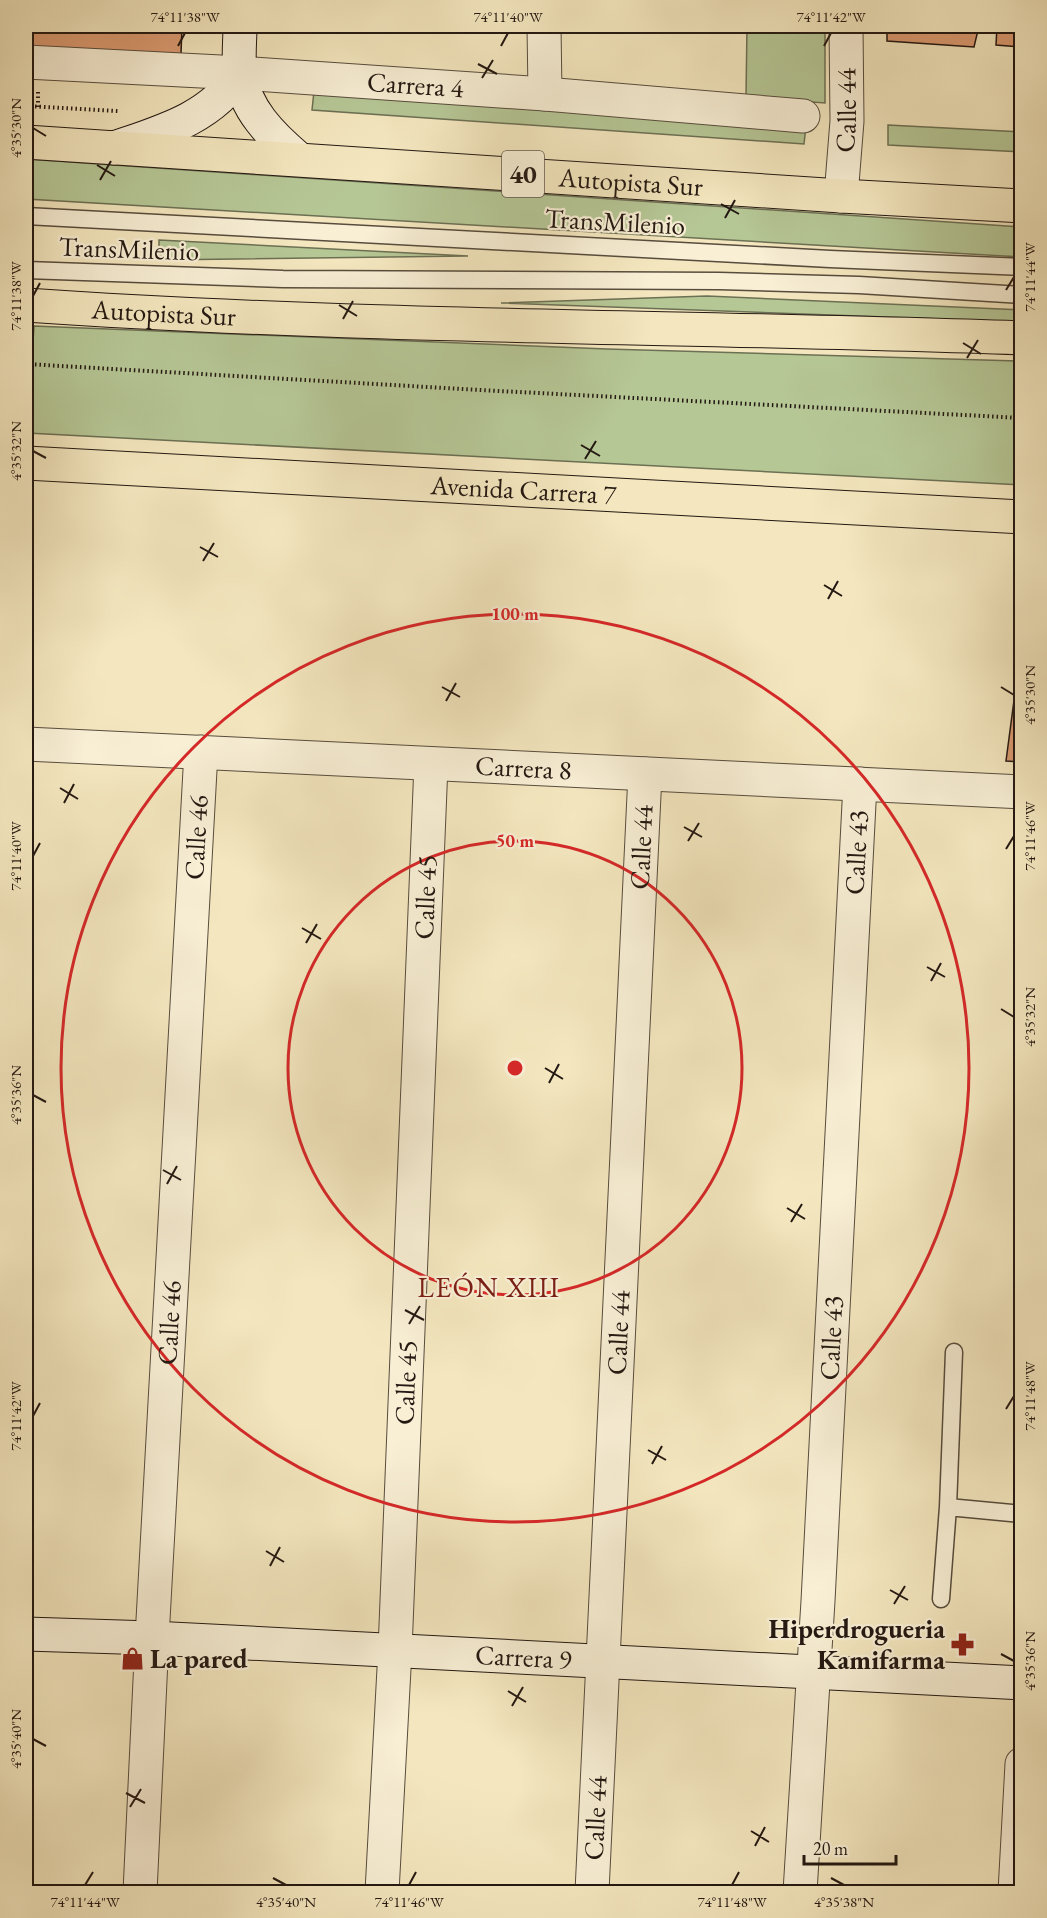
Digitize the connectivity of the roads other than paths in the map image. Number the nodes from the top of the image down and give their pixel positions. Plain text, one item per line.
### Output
1 (240, 26) edge
2 (544, 26) edge
3 (846, 26) edge
4 (26, 62) edge
5 (240, 73) junction
6 (544, 94) junction
7 (803, 116) dead end
8 (26, 142) edge
9 (114, 148) junction
10 (299, 159) junction
11 (841, 196) junction
12 (1022, 206) edge
13 (26, 216) edge
14 (1022, 267) edge
15 (26, 270) edge
16 (1022, 295) edge
17 (26, 305) edge
18 (1022, 338) edge
19 (26, 463) edge
20 (1022, 517) edge
21 (26, 744) edge
22 (201, 752) junction
23 (431, 764) junction
24 (645, 774) junction
25 (860, 784) junction
26 (1022, 792) edge
27 (954, 1352) dead end
28 (948, 1507) junction
29 (1022, 1514) edge
30 (941, 1599) dead end
31 (26, 1634) edge
32 (152, 1638) junction
33 (395, 1650) junction
34 (604, 1661) junction
35 (814, 1672) junction
36 (1022, 1683) edge
37 (1022, 1764) edge
38 (140, 1893) edge
39 (382, 1893) edge
40 (592, 1893) edge
41 (800, 1893) edge
42 (1015, 1893) edge

1 - 5 street
2 - 6 street
3 - 11 street, Calle 44
4 - 5 street, Carrera 4
5 - 6 street, Carrera 4
5 - 9 street
5 - 10 street
6 - 7 street, Carrera 4
8 - 9 main road, Autopista Sur / 40
9 - 10 main road, Autopista Sur / 40
10 - 11 main road, Autopista Sur / 40
11 - 12 main road, Autopista Sur / 40
13 - 14 lane, TransMilenio
15 - 16 lane, TransMilenio
17 - 18 main road, Autopista Sur
19 - 20 main road, Avenida Carrera 7
21 - 22 street, Carrera 8
22 - 23 street, Carrera 8
22 - 32 street, Calle 46
23 - 24 street, Carrera 8
23 - 33 street, Calle 45
24 - 25 street, Carrera 8
24 - 34 street, Calle 44
25 - 26 street, Carrera 8
25 - 35 street, Calle 43
27 - 28 lane
28 - 29 lane
28 - 30 lane
31 - 32 street, Carrera 9
32 - 33 street, Carrera 9
32 - 38 street, Calle 46
33 - 34 street, Carrera 9
33 - 39 street, Calle 45
34 - 35 street, Carrera 9
34 - 40 street, Calle 44
35 - 36 street, Carrera 9
35 - 41 street, Calle 43
37 - 42 street

